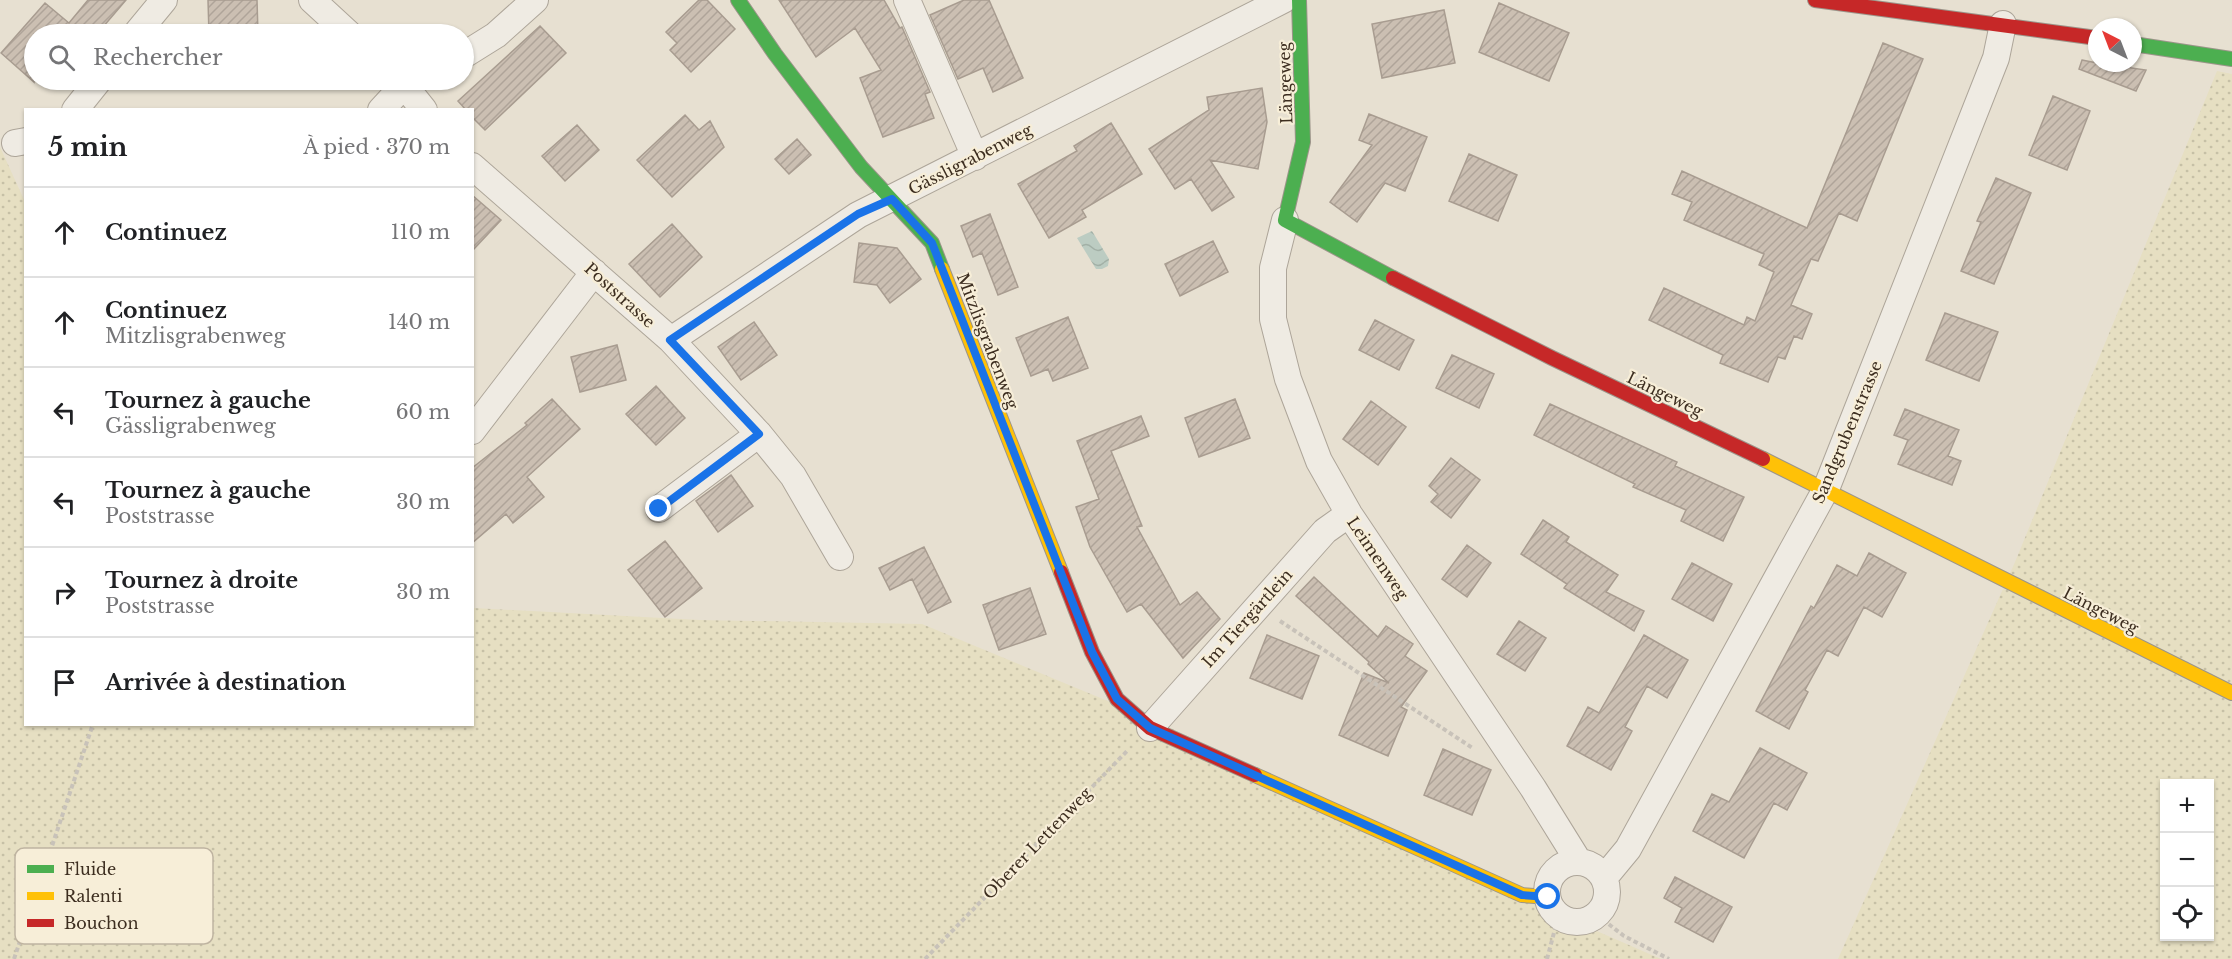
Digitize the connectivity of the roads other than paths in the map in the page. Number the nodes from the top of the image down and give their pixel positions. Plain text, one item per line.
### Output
1 (164, 0) edge
2 (312, 0) edge
3 (535, 0) edge
4 (738, 0) edge
5 (907, 0) edge
6 (1283, 0) edge
7 (1299, 0) edge
8 (1815, 0) edge
9 (144, 24) edge
10 (338, 24) edge
11 (2003, 24) junction
12 (2088, 37) edge
13 (2142, 45) edge
14 (474, 49) edge
15 (2232, 59) edge
16 (91, 90) edge
17 (398, 90) edge
18 (412, 90) edge
19 (77, 108) edge
20 (383, 108) edge
21 (423, 108) edge
22 (975, 157) junction
23 (474, 168) edge
24 (892, 199) junction
25 (1285, 220) junction
26 (594, 272) junction
27 (670, 340) junction
28 (474, 428) edge
29 (759, 434) junction
30 (1826, 489) junction
31 (659, 509) dead end
32 (1349, 514) junction
33 (840, 557) dead end
34 (2232, 693) edge
35 (1150, 728) junction
36 (1579, 861) junction
37 (1604, 878) junction
38 (1553, 906) junction

1 - 9 street
2 - 10 street
3 - 14 street
4 - 24 street, Mitzlisgrabenweg
5 - 22 street
6 - 22 street, Gässligrabenweg
7 - 25 street, Längeweg
8 - 11 street
11 - 12 street
11 - 30 street, Sandgrubenstrasse
13 - 15 street
16 - 19 street
17 - 20 street
18 - 21 street
22 - 24 street, Gässligrabenweg
23 - 26 street, Poststrasse
24 - 27 street, Gässligrabenweg
24 - 35 street, Mitzlisgrabenweg
25 - 30 street, Längeweg
25 - 32 street, Leimenweg
26 - 27 street, Poststrasse
26 - 28 street
27 - 29 street, Poststrasse
29 - 31 street
29 - 33 street, Poststrasse
30 - 34 street, Längeweg
30 - 37 street, Sandgrubenstrasse
32 - 35 street, Im Tiergärtlein
32 - 36 street, Leimenweg
35 - 38 street, Mitzlisgrabenweg
36 - 37 street
36 - 38 street
37 - 38 street

